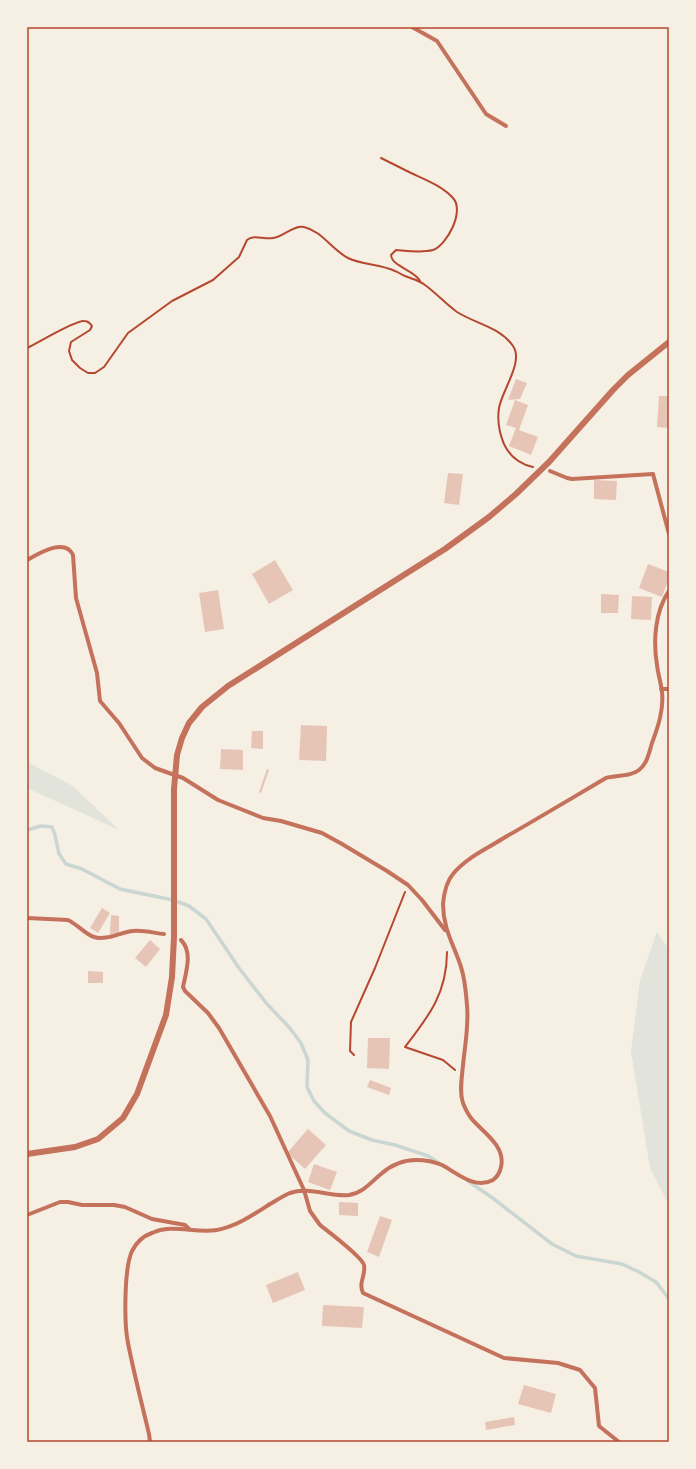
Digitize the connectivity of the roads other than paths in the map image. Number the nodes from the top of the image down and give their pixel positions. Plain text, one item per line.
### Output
1 (412, 27) edge
2 (506, 126) dead end
3 (669, 342) edge
4 (550, 471) road end
5 (669, 534) edge
6 (27, 560) edge
7 (669, 591) edge
8 (661, 688) junction
9 (669, 690) edge
10 (175, 774) junction
11 (27, 918) edge
12 (447, 932) junction
13 (164, 934) dead end
14 (181, 940) dead end
15 (27, 1154) edge
16 (304, 1190) junction
17 (27, 1215) edge
18 (190, 1229) junction
19 (150, 1442) edge
20 (618, 1442) edge

1 - 2 street
3 - 10 street
4 - 5 street
6 - 10 street
7 - 8 street
8 - 9 street
8 - 12 street
10 - 12 street
10 - 15 street
11 - 13 street
12 - 16 street
14 - 16 street
16 - 18 street
16 - 20 street
17 - 18 street
18 - 19 street

